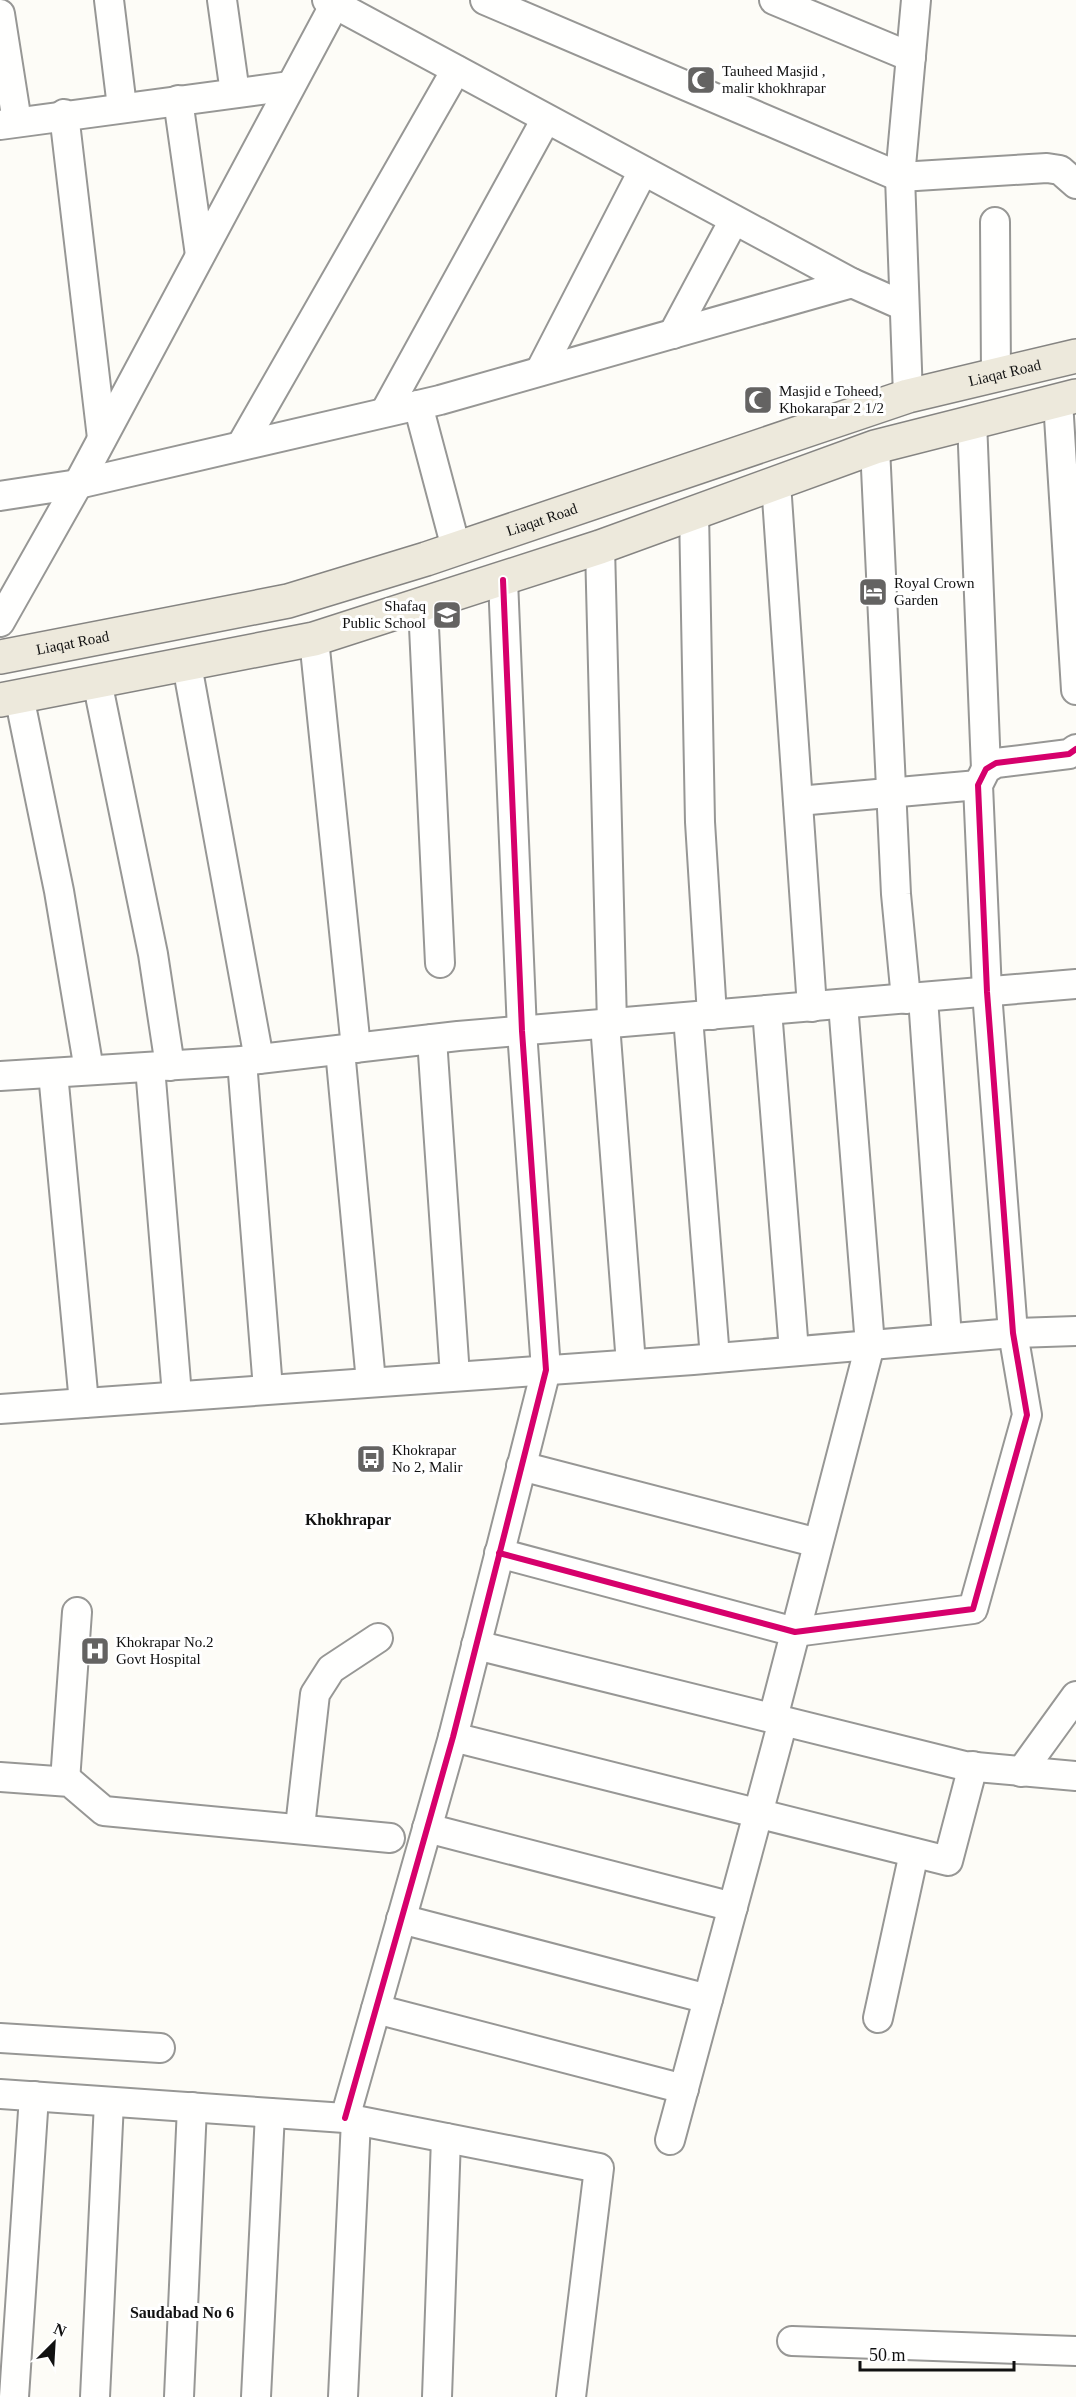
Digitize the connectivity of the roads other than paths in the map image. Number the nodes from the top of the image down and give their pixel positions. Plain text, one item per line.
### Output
1 (109, 0) edge
2 (222, 0) edge
3 (485, 0) edge
4 (774, 0) edge
5 (916, 0) edge
6 (333, 2) edge
7 (545, 12) edge
8 (0, 14) edge
9 (911, 57) junction
10 (456, 70) junction
11 (290, 86) junction
12 (235, 93) junction
13 (178, 100) junction
14 (122, 107) junction
15 (64, 114) junction
16 (546, 119) junction
17 (9, 123) edge
18 (643, 171) junction
19 (900, 177) junction
20 (1076, 184) edge
21 (734, 220) junction
22 (995, 222) dead end
23 (200, 255) junction
24 (852, 283) junction
25 (904, 306) junction
26 (673, 334) junction
27 (1076, 356) edge
28 (540, 371) junction
29 (996, 375) junction
30 (908, 396) junction
31 (1067, 399) edge
32 (418, 405) junction
33 (385, 412) junction
34 (972, 421) junction
35 (102, 438) junction
36 (242, 444) junction
37 (875, 447) junction
38 (776, 483) junction
39 (78, 484) junction
40 (1, 487) edge
41 (694, 512) junction
42 (600, 547) junction
43 (456, 548) junction
44 (503, 580) junction
45 (423, 606) junction
46 (0, 621) edge
47 (314, 639) junction
48 (0, 657) edge
49 (187, 665) junction
50 (97, 681) junction
51 (1076, 690) edge
52 (9, 698) edge
53 (1076, 749) edge
54 (982, 777) junction
55 (892, 793) junction
56 (798, 801) junction
57 (440, 963) dead end
58 (1076, 984) edge
59 (987, 992) junction
60 (914, 998) junction
61 (843, 1004) junction
62 (812, 1006) junction
63 (767, 1010) junction
64 (700, 1016) junction
65 (609, 1024) junction
66 (522, 1031) junction
67 (432, 1039) junction
68 (348, 1049) junction
69 (251, 1060) junction
70 (160, 1066) junction
71 (89, 1070) junction
72 (53, 1072) junction
73 (0, 1076) edge
74 (1076, 1331) edge
75 (1013, 1333) junction
76 (947, 1338) junction
77 (870, 1345) junction
78 (794, 1351) junction
79 (716, 1358) junction
80 (631, 1364) junction
81 (546, 1370) junction
82 (455, 1376) junction
83 (370, 1382) junction
84 (268, 1389) junction
85 (177, 1395) junction
86 (84, 1403) junction
87 (0, 1409) edge
88 (522, 1466) junction
89 (818, 1543) junction
90 (499, 1554) junction
91 (77, 1612) dead end
92 (795, 1632) junction
93 (378, 1638) dead end
94 (476, 1645) junction
95 (1076, 1696) edge
96 (778, 1719) junction
97 (453, 1737) junction
98 (973, 1766) junction
99 (1021, 1772) junction
100 (1076, 1776) edge
101 (0, 1777) edge
102 (64, 1781) junction
103 (758, 1814) junction
104 (300, 1827) junction
105 (427, 1828) junction
106 (390, 1838) dead end
107 (915, 1853) junction
108 (733, 1907) junction
109 (401, 1919) junction
110 (708, 1999) junction
111 (376, 2009) junction
112 (878, 2018) dead end
113 (0, 2038) edge
114 (160, 2048) dead end
115 (684, 2089) junction
116 (0, 2094) edge
117 (34, 2096) junction
118 (109, 2102) junction
119 (192, 2108) junction
120 (270, 2113) junction
121 (351, 2119) junction
122 (446, 2138) junction
123 (670, 2140) dead end
124 (792, 2341) dead end
125 (1076, 2351) edge
126 (14, 2397) edge
127 (95, 2397) edge
128 (178, 2397) edge
129 (256, 2397) edge
130 (343, 2397) edge
131 (437, 2397) edge
132 (571, 2397) edge

1 - 14 street
2 - 12 street
3 - 7 street
4 - 9 street
5 - 9 street
6 - 10 street
6 - 11 street
7 - 19 street
8 - 17 street
9 - 19 street
10 - 16 street
10 - 36 street
11 - 12 street
11 - 23 street
12 - 13 street
13 - 14 street
13 - 23 street
14 - 15 street
15 - 17 street
15 - 35 street
16 - 18 street
16 - 33 street
18 - 21 street
18 - 28 street
19 - 20 street
19 - 25 street
21 - 24 street
21 - 26 street
22 - 29 street
23 - 35 street
24 - 25 street
24 - 26 street
25 - 30 street
26 - 28 street
27 - 29 main road, Liaqat Road
28 - 32 street
29 - 30 main road, Liaqat Road
30 - 43 main road, Liaqat Road
31 - 34 main road
31 - 51 street
32 - 33 street
32 - 43 street
33 - 36 street
34 - 37 main road
34 - 54 street
35 - 39 street
36 - 39 street
37 - 38 main road
37 - 55 street
38 - 41 main road
38 - 56 street
39 - 40 street
39 - 46 street
41 - 42 main road
41 - 64 street
42 - 44 main road
42 - 65 street
43 - 48 main road, Liaqat Road
44 - 45 main road
44 - 66 street
45 - 47 main road
45 - 57 street
47 - 49 main road
47 - 68 street
49 - 50 main road
49 - 69 street
50 - 52 main road
50 - 70 street
52 - 71 street
53 - 54 street
54 - 55 street
54 - 59 street
55 - 56 street
55 - 60 street
56 - 62 street
58 - 59 street
59 - 60 street
59 - 75 street
60 - 61 street
60 - 76 street
61 - 62 street
61 - 77 street
62 - 63 street
63 - 64 street
63 - 78 street
64 - 65 street
64 - 79 street
65 - 66 street
65 - 80 street
66 - 67 street
66 - 81 street
67 - 68 street
67 - 82 street
68 - 69 street
68 - 83 street
69 - 70 street
69 - 84 street
70 - 71 street
70 - 85 street
71 - 72 street
72 - 73 street
72 - 86 street
74 - 75 street
75 - 76 street
75 - 92 street
76 - 77 street
77 - 78 street
77 - 89 street
78 - 79 street
79 - 80 street
80 - 81 street
81 - 82 street
81 - 88 street
82 - 83 street
83 - 84 street
84 - 85 street
85 - 86 street
86 - 87 street
88 - 89 street
88 - 90 street
89 - 92 street
90 - 92 street
90 - 94 street
91 - 102 street
92 - 96 street
93 - 104 street
94 - 96 street
94 - 97 street
95 - 99 street
96 - 98 street
96 - 103 street
97 - 103 street
97 - 105 street
98 - 99 street
98 - 107 street
99 - 100 street
101 - 102 street
102 - 104 street
103 - 107 street
103 - 108 street
104 - 106 street
105 - 108 street
105 - 109 street
107 - 112 street
108 - 110 street
109 - 110 street
109 - 111 street
110 - 115 street
111 - 115 street
111 - 121 street
113 - 114 street
115 - 123 street
116 - 117 street
117 - 118 street
117 - 126 street
118 - 119 street
118 - 127 street
119 - 120 street
119 - 128 street
120 - 121 street
120 - 129 street
121 - 122 street
121 - 130 street
122 - 131 street
122 - 132 street
124 - 125 street

